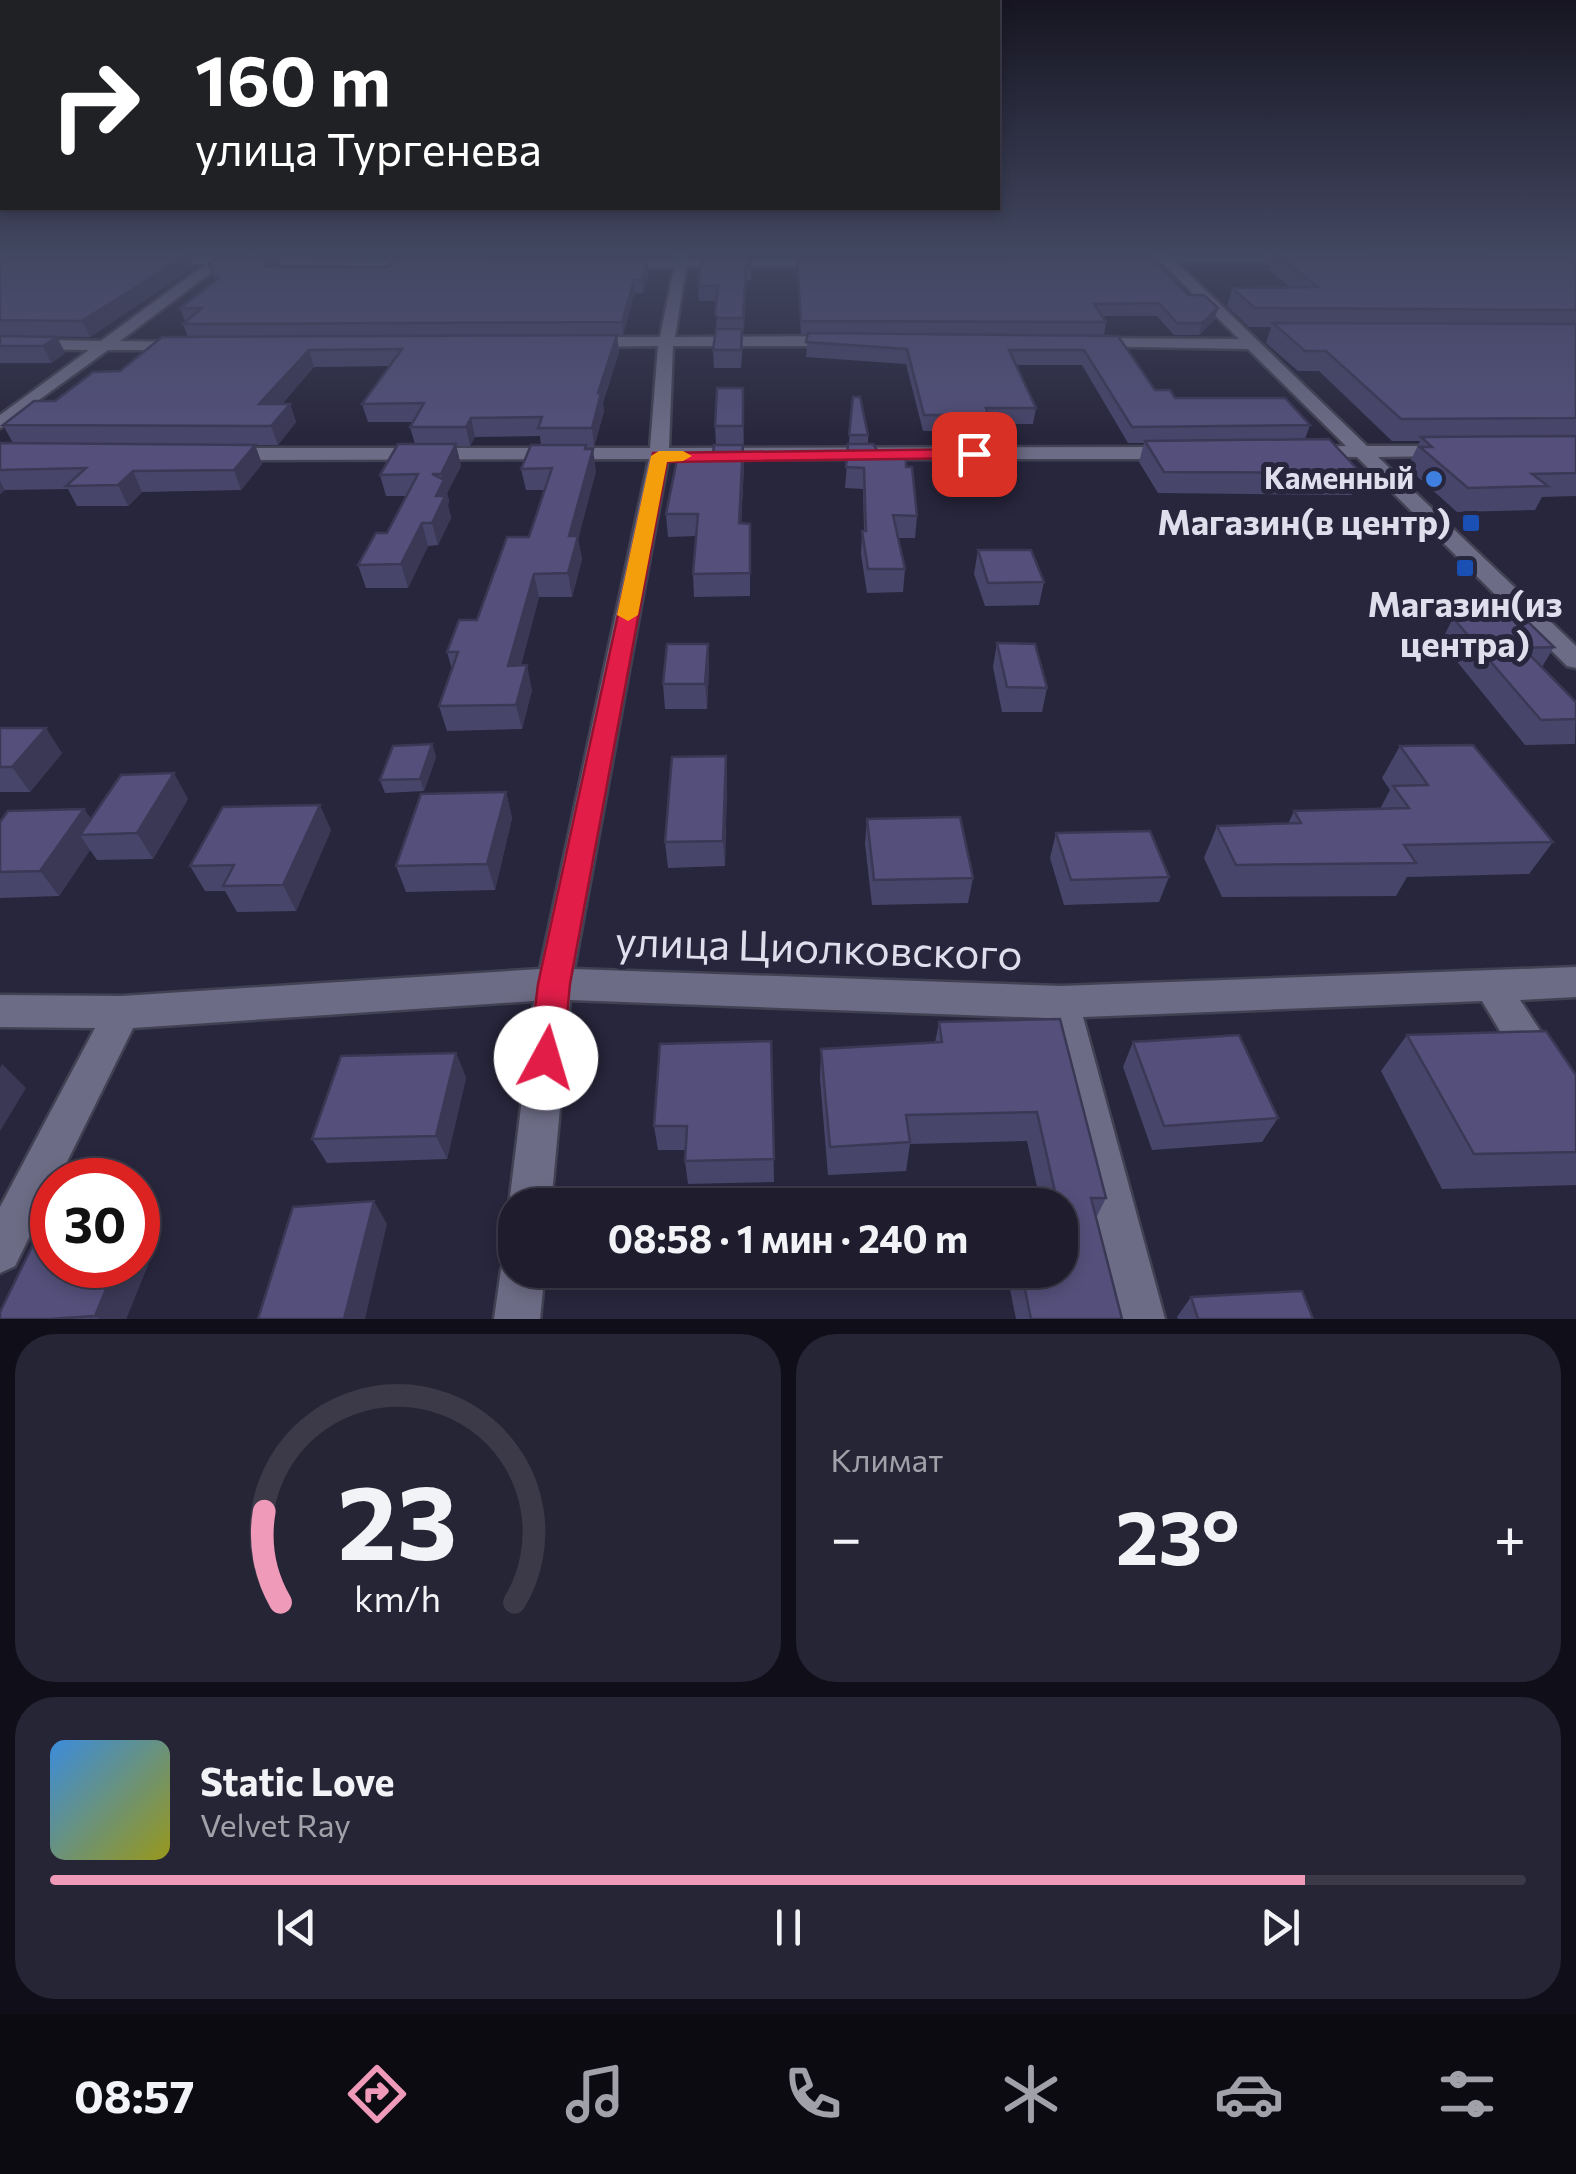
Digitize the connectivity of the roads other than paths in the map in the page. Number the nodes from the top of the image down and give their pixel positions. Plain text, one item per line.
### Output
1 (150, 314) edge
2 (671, 314) edge
3 (1227, 314) edge
4 (1255, 338) junction
5 (857, 341) edge
6 (572, 342) edge
7 (666, 342) junction
8 (1074, 342) edge
9 (0, 344) edge
10 (208, 346) edge
11 (106, 347) junction
12 (0, 422) edge
13 (1462, 450) edge
14 (1288, 452) edge
15 (1366, 452) junction
16 (1190, 453) edge
17 (200, 454) edge
18 (659, 456) junction
19 (1576, 660) edge
20 (1576, 982) edge
21 (554, 984) junction
22 (1491, 984) junction
23 (1061, 1002) junction
24 (0, 1010) edge
25 (122, 1012) junction
26 (1576, 1120) edge
27 (532, 1188) edge
28 (0, 1251) edge
29 (521, 1288) edge
30 (517, 1319) edge
31 (1142, 1319) edge

1 - 11 street
2 - 7 street
3 - 4 street
4 - 8 street
4 - 15 street
5 - 7 street
6 - 7 street
7 - 18 street
9 - 11 street
10 - 11 street
11 - 12 street
13 - 15 street
14 - 15 street
15 - 19 street
16 - 18 street
17 - 18 street
18 - 21 street
20 - 22 street, улица Циолковского
21 - 23 street, улица Циолковского
21 - 25 street, улица Циолковского
21 - 27 street
22 - 23 street, улица Циолковского
22 - 26 street
23 - 31 street
24 - 25 street, улица Циолковского
25 - 28 street
29 - 30 street

